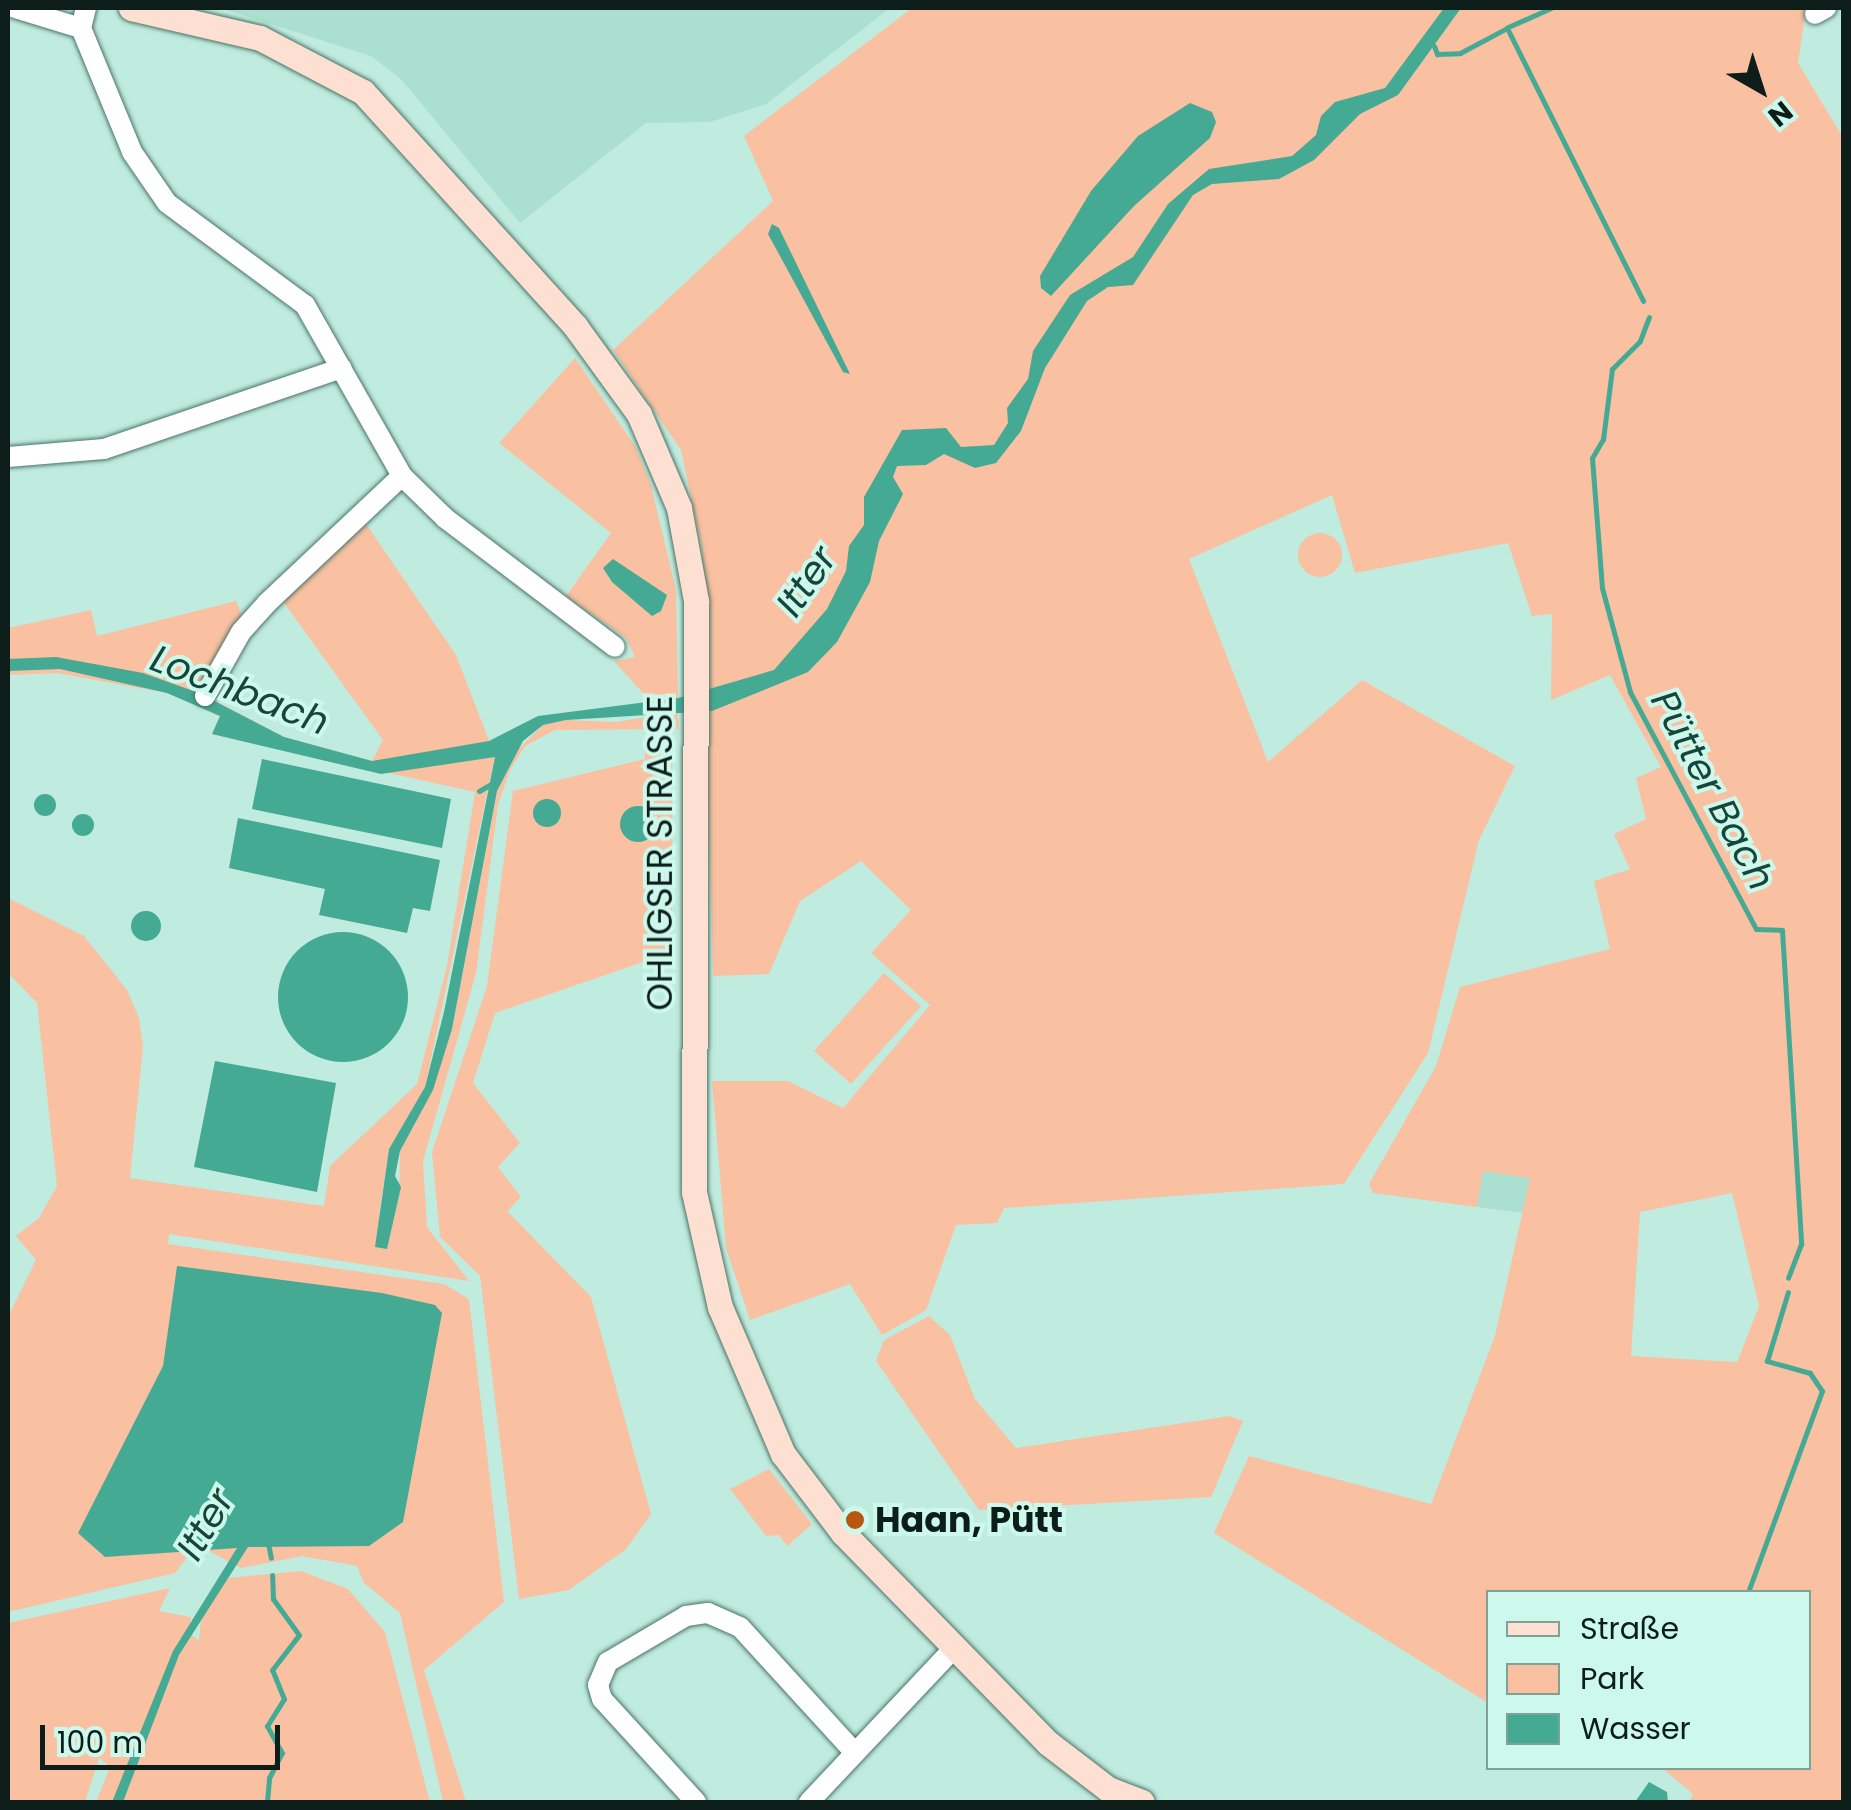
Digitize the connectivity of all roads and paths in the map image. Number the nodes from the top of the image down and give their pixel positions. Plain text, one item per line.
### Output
1 (15, 8) edge
2 (131, 8) edge
3 (83, 18) edge
4 (342, 368) junction
5 (8, 457) edge
6 (402, 476) junction
7 (615, 647) dead end
8 (205, 696) dead end
9 (953, 1650) junction
10 (854, 1752) junction
11 (696, 1802) edge
12 (809, 1802) edge
13 (1142, 1802) edge

1 - 3 street
2 - 9 main road, OHLIGSER STRASSE
3 - 4 street
4 - 5 street
4 - 6 street
6 - 7 street
6 - 8 street
9 - 10 street
9 - 13 main road, OHLIGSER STRASSE
10 - 11 street
10 - 12 street

